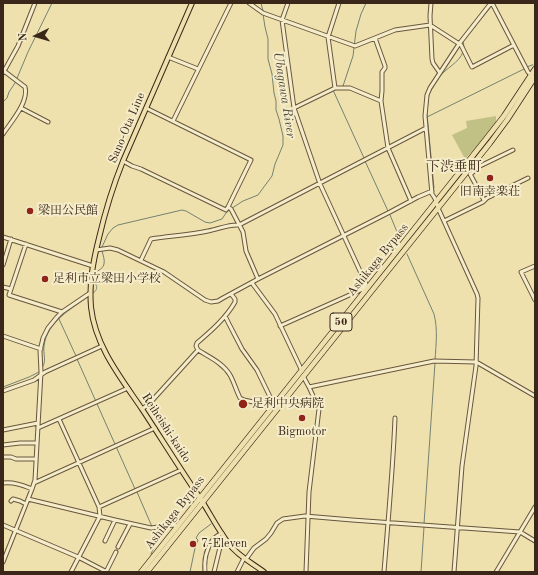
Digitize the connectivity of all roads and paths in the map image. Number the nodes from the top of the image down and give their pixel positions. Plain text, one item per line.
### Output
1 (35, 3) edge
2 (231, 3) edge
3 (249, 3) edge
4 (288, 3) edge
5 (339, 3) edge
6 (431, 3) edge
7 (492, 3) edge
8 (190, 4) edge
9 (282, 20) junction
10 (430, 25) junction
11 (328, 37) junction
12 (375, 38) junction
13 (459, 44) junction
14 (514, 45) junction
15 (168, 57) junction
16 (198, 69) junction
17 (535, 69) edge
18 (4, 72) edge
19 (440, 72) junction
20 (533, 76) edge
21 (335, 88) junction
22 (381, 101) junction
23 (21, 108) junction
24 (146, 108) junction
25 (294, 108) junction
26 (173, 121) junction
27 (48, 122) dead end
28 (426, 128) junction
29 (5, 129) edge
30 (3, 134) edge
31 (388, 148) junction
32 (513, 150) dead end
33 (123, 160) junction
34 (469, 172) junction
35 (528, 178) dead end
36 (320, 184) junction
37 (432, 191) junction
38 (484, 200) junction
39 (411, 201) junction
40 (437, 201) junction
41 (228, 207) junction
42 (438, 208) junction
43 (444, 221) junction
44 (239, 225) junction
45 (344, 236) junction
46 (3, 237) edge
47 (11, 239) junction
48 (26, 244) junction
49 (98, 250) junction
50 (141, 260) junction
51 (3, 265) edge
52 (93, 266) junction
53 (535, 266) edge
54 (258, 279) junction
55 (252, 283) junction
56 (3, 287) edge
57 (11, 289) junction
58 (364, 290) junction
59 (231, 294) junction
60 (90, 295) junction
61 (535, 300) edge
62 (62, 312) junction
63 (225, 316) junction
64 (280, 326) junction
65 (3, 336) edge
66 (102, 346) junction
67 (41, 349) junction
68 (198, 350) junction
69 (476, 362) junction
70 (302, 370) junction
71 (41, 373) junction
72 (303, 376) junction
73 (309, 387) junction
74 (128, 388) junction
75 (3, 391) edge
76 (535, 396) edge
77 (273, 406) junction
78 (142, 409) junction
79 (395, 418) dead end
80 (59, 419) junction
81 (38, 423) junction
82 (38, 428) junction
83 (155, 428) junction
84 (3, 430) edge
85 (37, 443) junction
86 (3, 445) edge
87 (3, 457) edge
88 (36, 459) junction
89 (79, 463) junction
90 (181, 470) junction
91 (3, 483) edge
92 (34, 483) junction
93 (32, 489) junction
94 (200, 497) junction
95 (28, 499) junction
96 (10, 501) dead end
97 (203, 502) junction
98 (26, 504) junction
99 (99, 507) junction
100 (535, 507) edge
101 (100, 516) junction
102 (308, 516) junction
103 (115, 520) junction
104 (388, 522) junction
105 (130, 524) junction
106 (3, 525) edge
107 (177, 526) junction
108 (457, 527) junction
109 (16, 530) junction
110 (520, 532) junction
111 (222, 534) junction
112 (105, 540) dead end
113 (535, 541) edge
114 (3, 546) edge
115 (118, 546) dead end
116 (9, 548) junction
117 (116, 552) dead end
118 (78, 557) junction
119 (245, 558) junction
120 (3, 562) edge
121 (71, 572) edge
122 (106, 572) edge
123 (141, 572) edge
124 (147, 572) edge
125 (205, 572) edge
126 (214, 572) edge
127 (237, 572) edge
128 (264, 572) edge
129 (306, 572) edge
130 (384, 572) edge
131 (454, 572) edge
132 (496, 572) edge

1 - 18 street
2 - 16 street
3 - 9 street
4 - 9 street
5 - 11 street
6 - 10 street
7 - 13 street
7 - 14 street
8 - 15 main road, Sano-Ota Line
9 - 11 street
9 - 25 street
10 - 12 street
10 - 13 street
10 - 19 street
11 - 12 street
11 - 21 street
12 - 22 street
13 - 14 street
13 - 19 street
14 - 20 street
15 - 16 street
15 - 24 main road, Sano-Ota Line
16 - 26 street
17 - 20 highway, Ashikaga Bypass / 50
18 - 23 street
19 - 28 street
20 - 34 highway, Ashikaga Bypass / 50
20 - 40 highway, Ashikaga Bypass / 50
21 - 22 street
21 - 25 street
22 - 31 street
23 - 27 street
23 - 29 street
24 - 26 street
24 - 33 main road, Sano-Ota Line
25 - 36 street
26 - 41 street
28 - 31 street
28 - 37 street
29 - 30 street
31 - 36 street
31 - 39 street
32 - 34 street
33 - 41 street
33 - 49 main road, Sano-Ota Line
34 - 38 street
34 - 42 highway, Ashikaga Bypass / 50
35 - 38 street
36 - 44 street
36 - 45 street
37 - 39 street
37 - 40 street
38 - 43 street
39 - 45 street
40 - 42 street
40 - 58 highway, Ashikaga Bypass / 50
41 - 44 street
42 - 43 street
42 - 72 highway, Ashikaga Bypass / 50
43 - 69 street
44 - 50 street
44 - 54 street
45 - 54 street
45 - 58 street
46 - 47 street
47 - 48 street
47 - 51 street
48 - 52 street
48 - 57 street
49 - 50 street
49 - 52 main road, Sano-Ota Line
50 - 59 street
52 - 60 main road, Sano-Ota Line
53 - 61 street
54 - 55 street
55 - 59 street
55 - 64 street
56 - 57 street
57 - 62 street
58 - 64 street
58 - 70 highway, Ashikaga Bypass / 50
59 - 63 street
60 - 62 street
60 - 66 main road, Reiheishi-kaido
62 - 67 street
63 - 68 street
63 - 77 street
64 - 70 street
65 - 67 street
66 - 71 street
66 - 74 main road, Reiheishi-kaido
67 - 71 street
68 - 77 street
68 - 78 street
69 - 73 street
69 - 76 street
69 - 108 street
70 - 72 street
70 - 77 highway, Ashikaga Bypass / 50
71 - 75 street
71 - 81 street
72 - 73 street
72 - 97 highway, Ashikaga Bypass / 50
73 - 102 street
74 - 78 main road, Reiheishi-kaido
74 - 80 street
77 - 94 highway, Ashikaga Bypass / 50
78 - 83 main road, Reiheishi-kaido
79 - 104 street
80 - 82 street
80 - 89 street
81 - 82 street
81 - 84 street
82 - 85 street
83 - 89 street
83 - 90 main road, Reiheishi-kaido
85 - 86 street
85 - 88 street
87 - 88 street
88 - 92 street
89 - 92 street
89 - 99 street
90 - 94 main road, Reiheishi-kaido
90 - 99 street
91 - 93 street
92 - 93 street
93 - 95 street
94 - 97 main road, Reiheishi-kaido
94 - 107 highway, Ashikaga Bypass / 50
95 - 98 street
95 - 101 street
96 - 98 street
97 - 111 main road, Reiheishi-kaido
97 - 124 highway, Ashikaga Bypass / 50
98 - 109 street
99 - 101 street
100 - 110 street
101 - 103 street
101 - 118 street
102 - 104 street
102 - 119 street
102 - 129 street
103 - 105 street
103 - 112 street
104 - 108 street
104 - 130 street
105 - 107 street
105 - 115 street
106 - 109 street
107 - 123 highway, Ashikaga Bypass / 50
108 - 110 street
108 - 131 street
109 - 116 street
109 - 118 street
110 - 113 street
110 - 132 street
111 - 119 main road, Reiheishi-kaido
111 - 125 street
111 - 126 street
114 - 116 street
116 - 120 street
117 - 122 street
118 - 121 street
118 - 122 street
119 - 127 street
119 - 128 main road, Reiheishi-kaido

